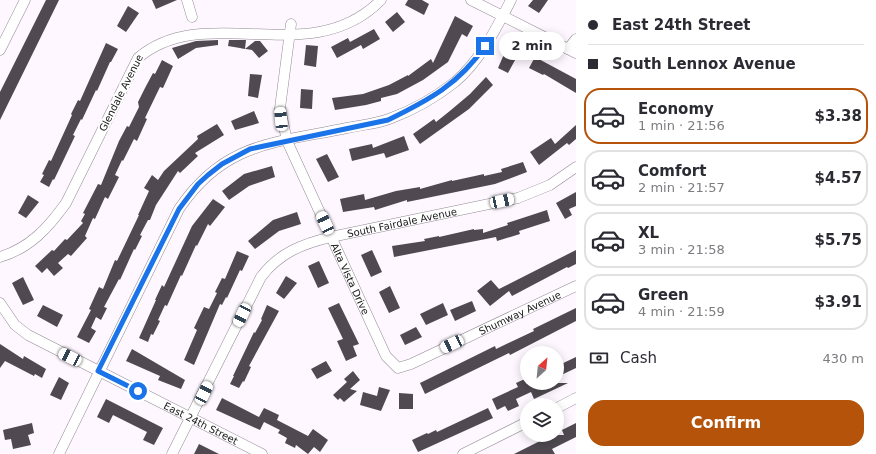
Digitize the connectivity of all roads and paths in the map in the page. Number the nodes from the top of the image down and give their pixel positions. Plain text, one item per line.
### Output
1 (25, 0) edge
2 (187, 0) edge
3 (381, 0) edge
4 (471, 0) edge
5 (511, 0) edge
6 (203, 14) dead end
7 (503, 16) junction
8 (162, 31) dead end
9 (576, 39) edge
10 (0, 50) edge
11 (572, 51) edge
12 (287, 141) junction
13 (576, 167) edge
14 (331, 237) junction
15 (0, 257) edge
16 (576, 286) edge
17 (0, 303) edge
18 (398, 368) joint
19 (98, 371) junction
20 (576, 398) edge
21 (564, 404) edge
22 (191, 418) junction
23 (520, 426) edge
24 (59, 454) edge
25 (172, 454) edge
26 (262, 454) edge
27 (463, 454) edge

1 - 10 street
2 - 6 street
3 - 12 street, Alta Vista Drive
4 - 7 street
5 - 7 street
7 - 11 street
7 - 12 street
8 - 15 street, Glendale Avenue
9 - 11 street
12 - 14 street, Alta Vista Drive
12 - 19 street
13 - 14 street, South Fairdale Avenue
14 - 18 street, Alta Vista Drive
14 - 22 street, South Fairdale Avenue
16 - 18 street, Shumway Avenue
17 - 19 street, East 24th Street
19 - 22 street, East 24th Street
19 - 24 street
20 - 21 street
22 - 25 street, South Fairdale Avenue
22 - 26 street, East 24th Street
23 - 27 street

